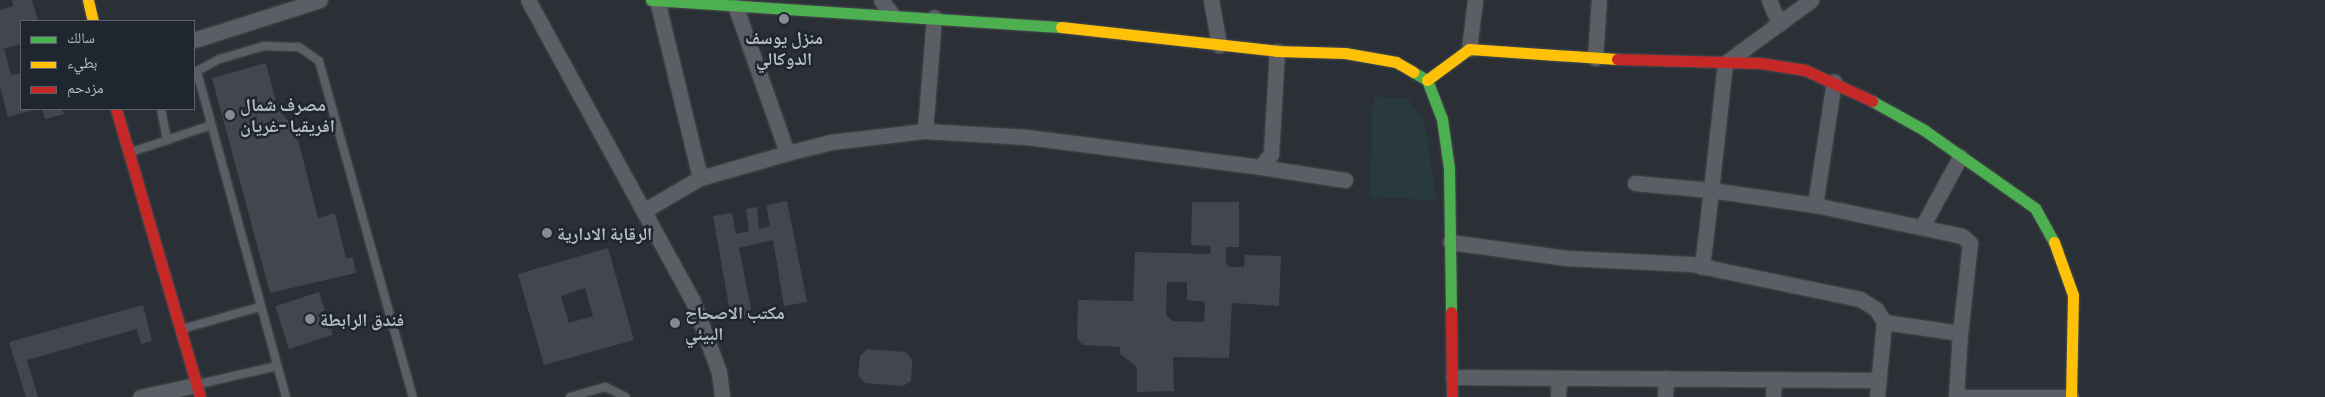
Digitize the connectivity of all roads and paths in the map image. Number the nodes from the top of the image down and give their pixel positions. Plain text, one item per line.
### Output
1 (88, 0) edge
2 (320, 0) edge
3 (528, 0) edge
4 (651, 0) edge
5 (657, 0) edge
6 (881, 0) edge
7 (1211, 0) edge
8 (1475, 0) edge
9 (1599, 0) edge
10 (1769, 0) edge
11 (1811, 0) edge
12 (735, 5) junction
13 (891, 13) junction
14 (934, 17) junction
15 (93, 20) edge
16 (1779, 24) junction
17 (195, 40) edge
18 (1219, 45) junction
19 (1470, 49) junction
20 (1277, 51) junction
21 (1595, 58) junction
22 (1725, 63) junction
23 (195, 72) edge
24 (1427, 80) junction
25 (1834, 81) junction
26 (116, 110) edge
27 (161, 110) edge
28 (211, 125) junction
29 (925, 131) junction
30 (168, 140) junction
31 (128, 153) junction
32 (787, 153) junction
33 (1960, 157) junction
34 (1260, 167) junction
35 (700, 178) junction
36 (1345, 180) dead end
37 (1635, 182) dead end
38 (1711, 190) junction
39 (1815, 205) junction
40 (645, 210) junction
41 (1922, 228) junction
42 (1450, 242) junction
43 (1702, 267) junction
44 (260, 307) junction
45 (1884, 322) junction
46 (180, 330) junction
47 (1960, 334) junction
48 (277, 366) junction
49 (1453, 378) junction
50 (1666, 378) junction
51 (1558, 379) junction
52 (1774, 380) junction
53 (1877, 380) junction
54 (197, 391) edge
55 (140, 397) edge
56 (286, 397) edge
57 (413, 397) edge
58 (570, 397) edge
59 (626, 397) edge
60 (722, 397) edge
61 (1452, 397) edge
62 (1558, 397) edge
63 (1665, 397) edge
64 (1774, 397) edge
65 (1877, 397) edge
66 (1956, 397) edge
67 (1964, 397) edge
68 (2071, 397) edge

1 - 15 street
2 - 17 street
3 - 40 street
4 - 5 street
5 - 12 street
5 - 35 street
6 - 13 street
7 - 18 street
8 - 19 street
9 - 21 street
10 - 16 street
11 - 16 street
12 - 13 street
12 - 32 street
13 - 14 street
14 - 18 street
14 - 29 street
16 - 22 street
18 - 20 street
19 - 21 street
19 - 24 street
20 - 24 street
20 - 34 street
21 - 22 street
22 - 25 street
22 - 38 street
23 - 28 lane
23 - 57 lane
24 - 42 street
25 - 33 street
25 - 39 street
26 - 31 street
27 - 30 lane
28 - 30 lane
28 - 44 lane
29 - 32 street
29 - 34 street
30 - 31 lane
31 - 46 street
32 - 35 street
33 - 41 street
33 - 68 street
34 - 36 street
35 - 40 street
37 - 38 street
38 - 39 street
38 - 43 street
39 - 41 street
40 - 60 street
41 - 47 street
42 - 43 street
42 - 49 street
43 - 45 street
44 - 46 lane
44 - 48 lane
45 - 47 street
45 - 53 street
46 - 54 street
47 - 66 street
48 - 54 lane
48 - 56 lane
49 - 51 street
49 - 61 street
50 - 51 street
50 - 52 street
50 - 63 street
51 - 62 street
52 - 53 street
52 - 64 street
53 - 65 street
54 - 55 street
58 - 59 lane
67 - 68 street

